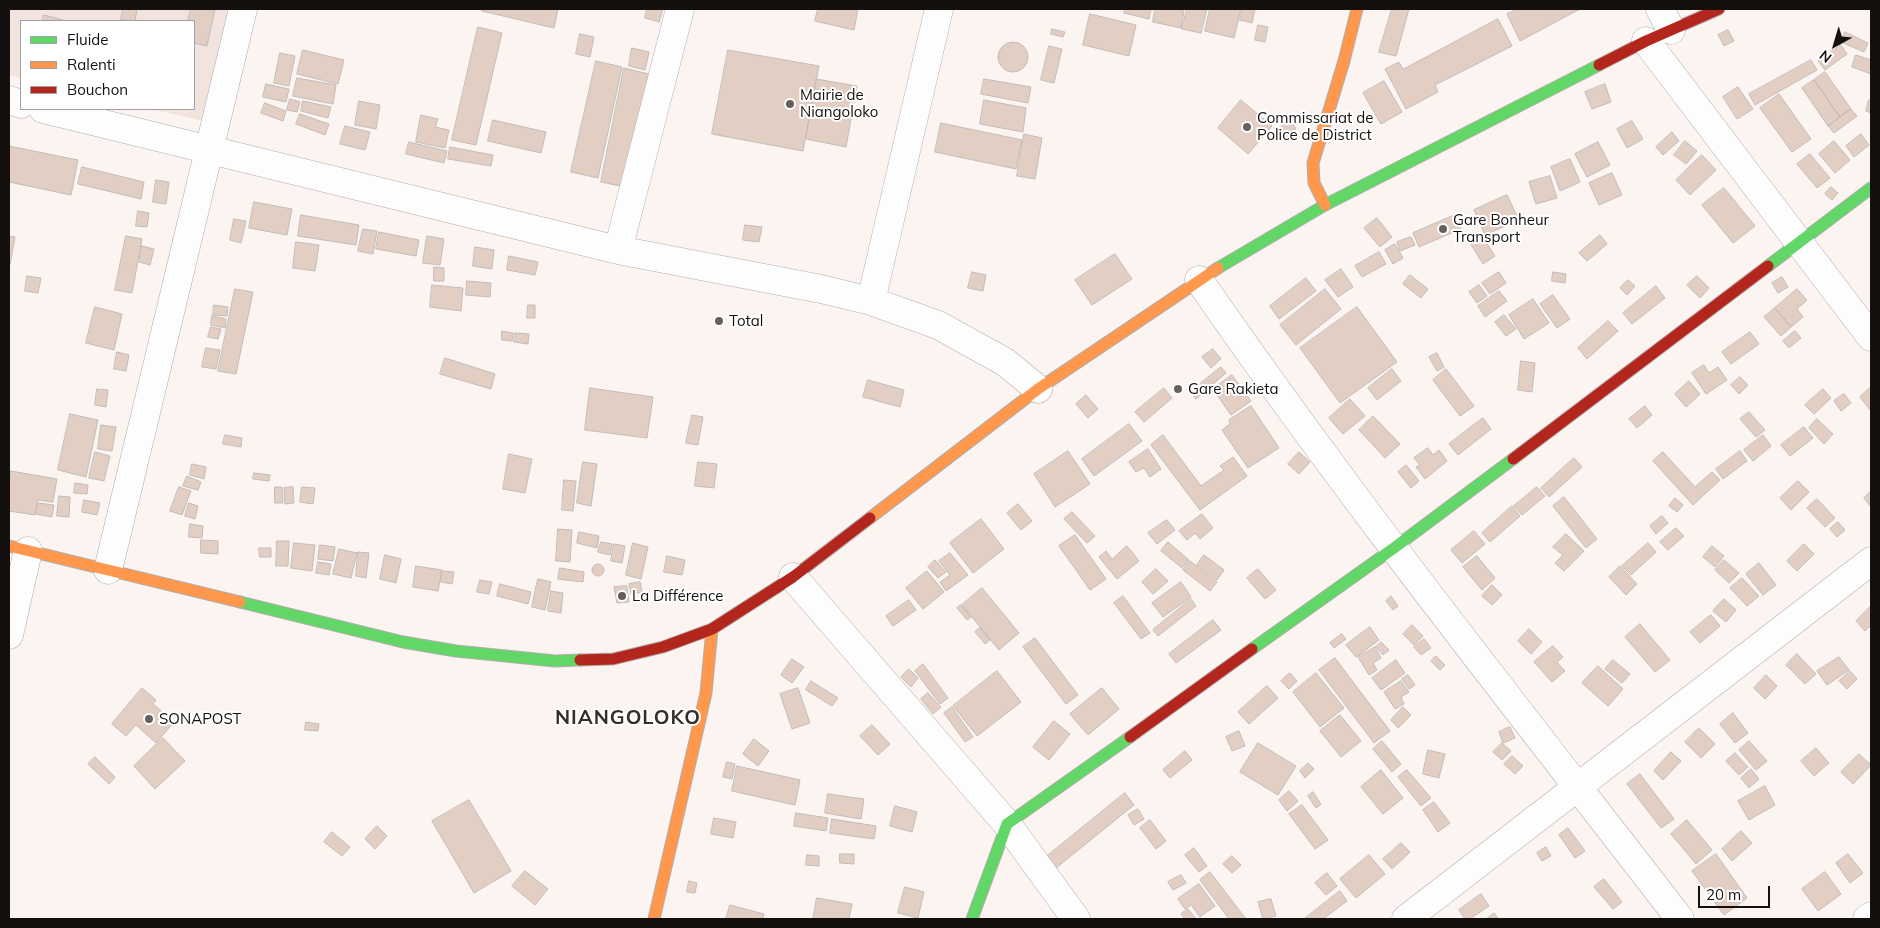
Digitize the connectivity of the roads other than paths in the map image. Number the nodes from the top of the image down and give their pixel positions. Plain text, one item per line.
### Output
1 (243, 9) edge
2 (680, 9) edge
3 (939, 9) edge
4 (1357, 9) edge
5 (1719, 9) edge
6 (1666, 19) edge
7 (1646, 41) junction
8 (46, 110) edge
9 (209, 150) junction
10 (1871, 188) edge
11 (1325, 205) junction
12 (1800, 243) junction
13 (618, 250) junction
14 (1199, 280) junction
15 (871, 302) junction
16 (1871, 337) edge
17 (1038, 389) junction
18 (1394, 548) junction
19 (19, 549) edge
20 (1871, 561) edge
21 (108, 570) junction
22 (793, 577) junction
23 (712, 630) junction
24 (9, 634) edge
25 (1578, 787) junction
26 (1007, 824) junction
27 (1871, 916) edge
28 (654, 919) edge
29 (972, 919) edge
30 (1076, 919) edge
31 (1406, 919) edge
32 (1680, 919) edge
33 (1867, 919) edge

1 - 9 street
2 - 13 street
3 - 15 street
4 - 11 main road
5 - 6 main road
6 - 7 main road
7 - 11 main road
7 - 12 street
8 - 9 street
9 - 13 street
9 - 21 street
10 - 12 main road
11 - 14 main road
12 - 16 street
12 - 18 main road
13 - 15 street
14 - 17 main road
14 - 18 street
15 - 17 street
17 - 22 main road
18 - 25 street
18 - 26 main road
19 - 21 main road
19 - 24 street
20 - 25 street
21 - 23 main road
22 - 23 main road
22 - 26 street
23 - 28 main road
25 - 31 street
25 - 32 street
26 - 29 main road
26 - 30 street
27 - 33 street

